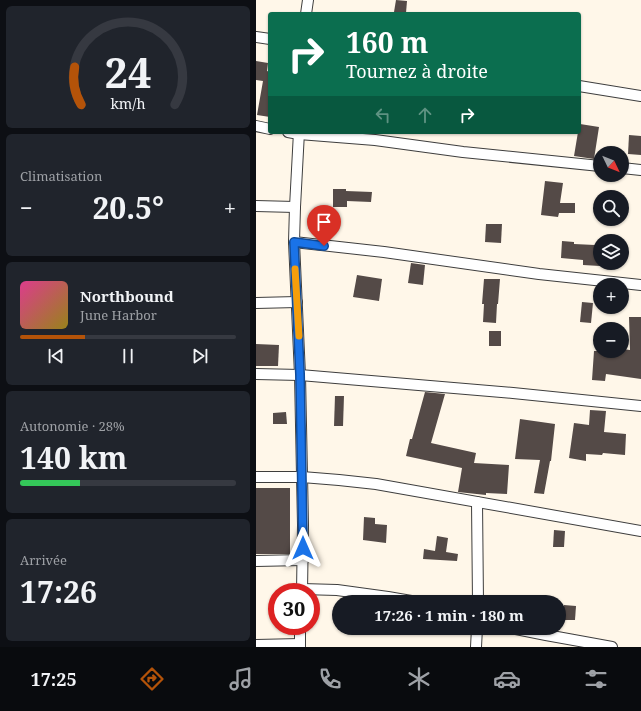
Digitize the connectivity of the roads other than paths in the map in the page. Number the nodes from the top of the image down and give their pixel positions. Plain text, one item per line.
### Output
1 (308, 0) edge
2 (306, 12) edge
3 (256, 37) edge
4 (268, 39) edge
5 (581, 86) edge
6 (641, 96) edge
7 (256, 126) edge
8 (268, 129) edge
9 (299, 134) edge
10 (310, 134) edge
11 (593, 165) edge
12 (629, 169) edge
13 (641, 170) edge
14 (256, 206) edge
15 (294, 208) junction
16 (294, 242) junction
17 (641, 285) edge
18 (297, 302) junction
19 (256, 303) edge
20 (256, 374) edge
21 (300, 374) junction
22 (641, 406) edge
23 (302, 477) junction
24 (256, 478) edge
25 (477, 502) junction
26 (641, 531) edge
27 (303, 560) junction
28 (256, 561) edge
29 (302, 583) edge
30 (320, 590) edge
31 (373, 595) edge
32 (478, 595) edge
33 (477, 635) edge
34 (546, 635) edge
35 (256, 645) edge
36 (300, 645) edge
37 (476, 647) edge
38 (612, 647) edge

1 - 2 street
3 - 4 street
5 - 6 street
7 - 8 street
9 - 15 street
10 - 11 street
12 - 13 street
14 - 15 street
15 - 16 street
16 - 17 street
16 - 18 street
18 - 19 street
18 - 21 street
20 - 21 street
21 - 22 street
21 - 23 street
23 - 24 street
23 - 25 street
23 - 27 street
25 - 26 street
25 - 32 street
27 - 28 street
27 - 29 street
30 - 31 street
33 - 37 street
34 - 38 street
35 - 36 street

